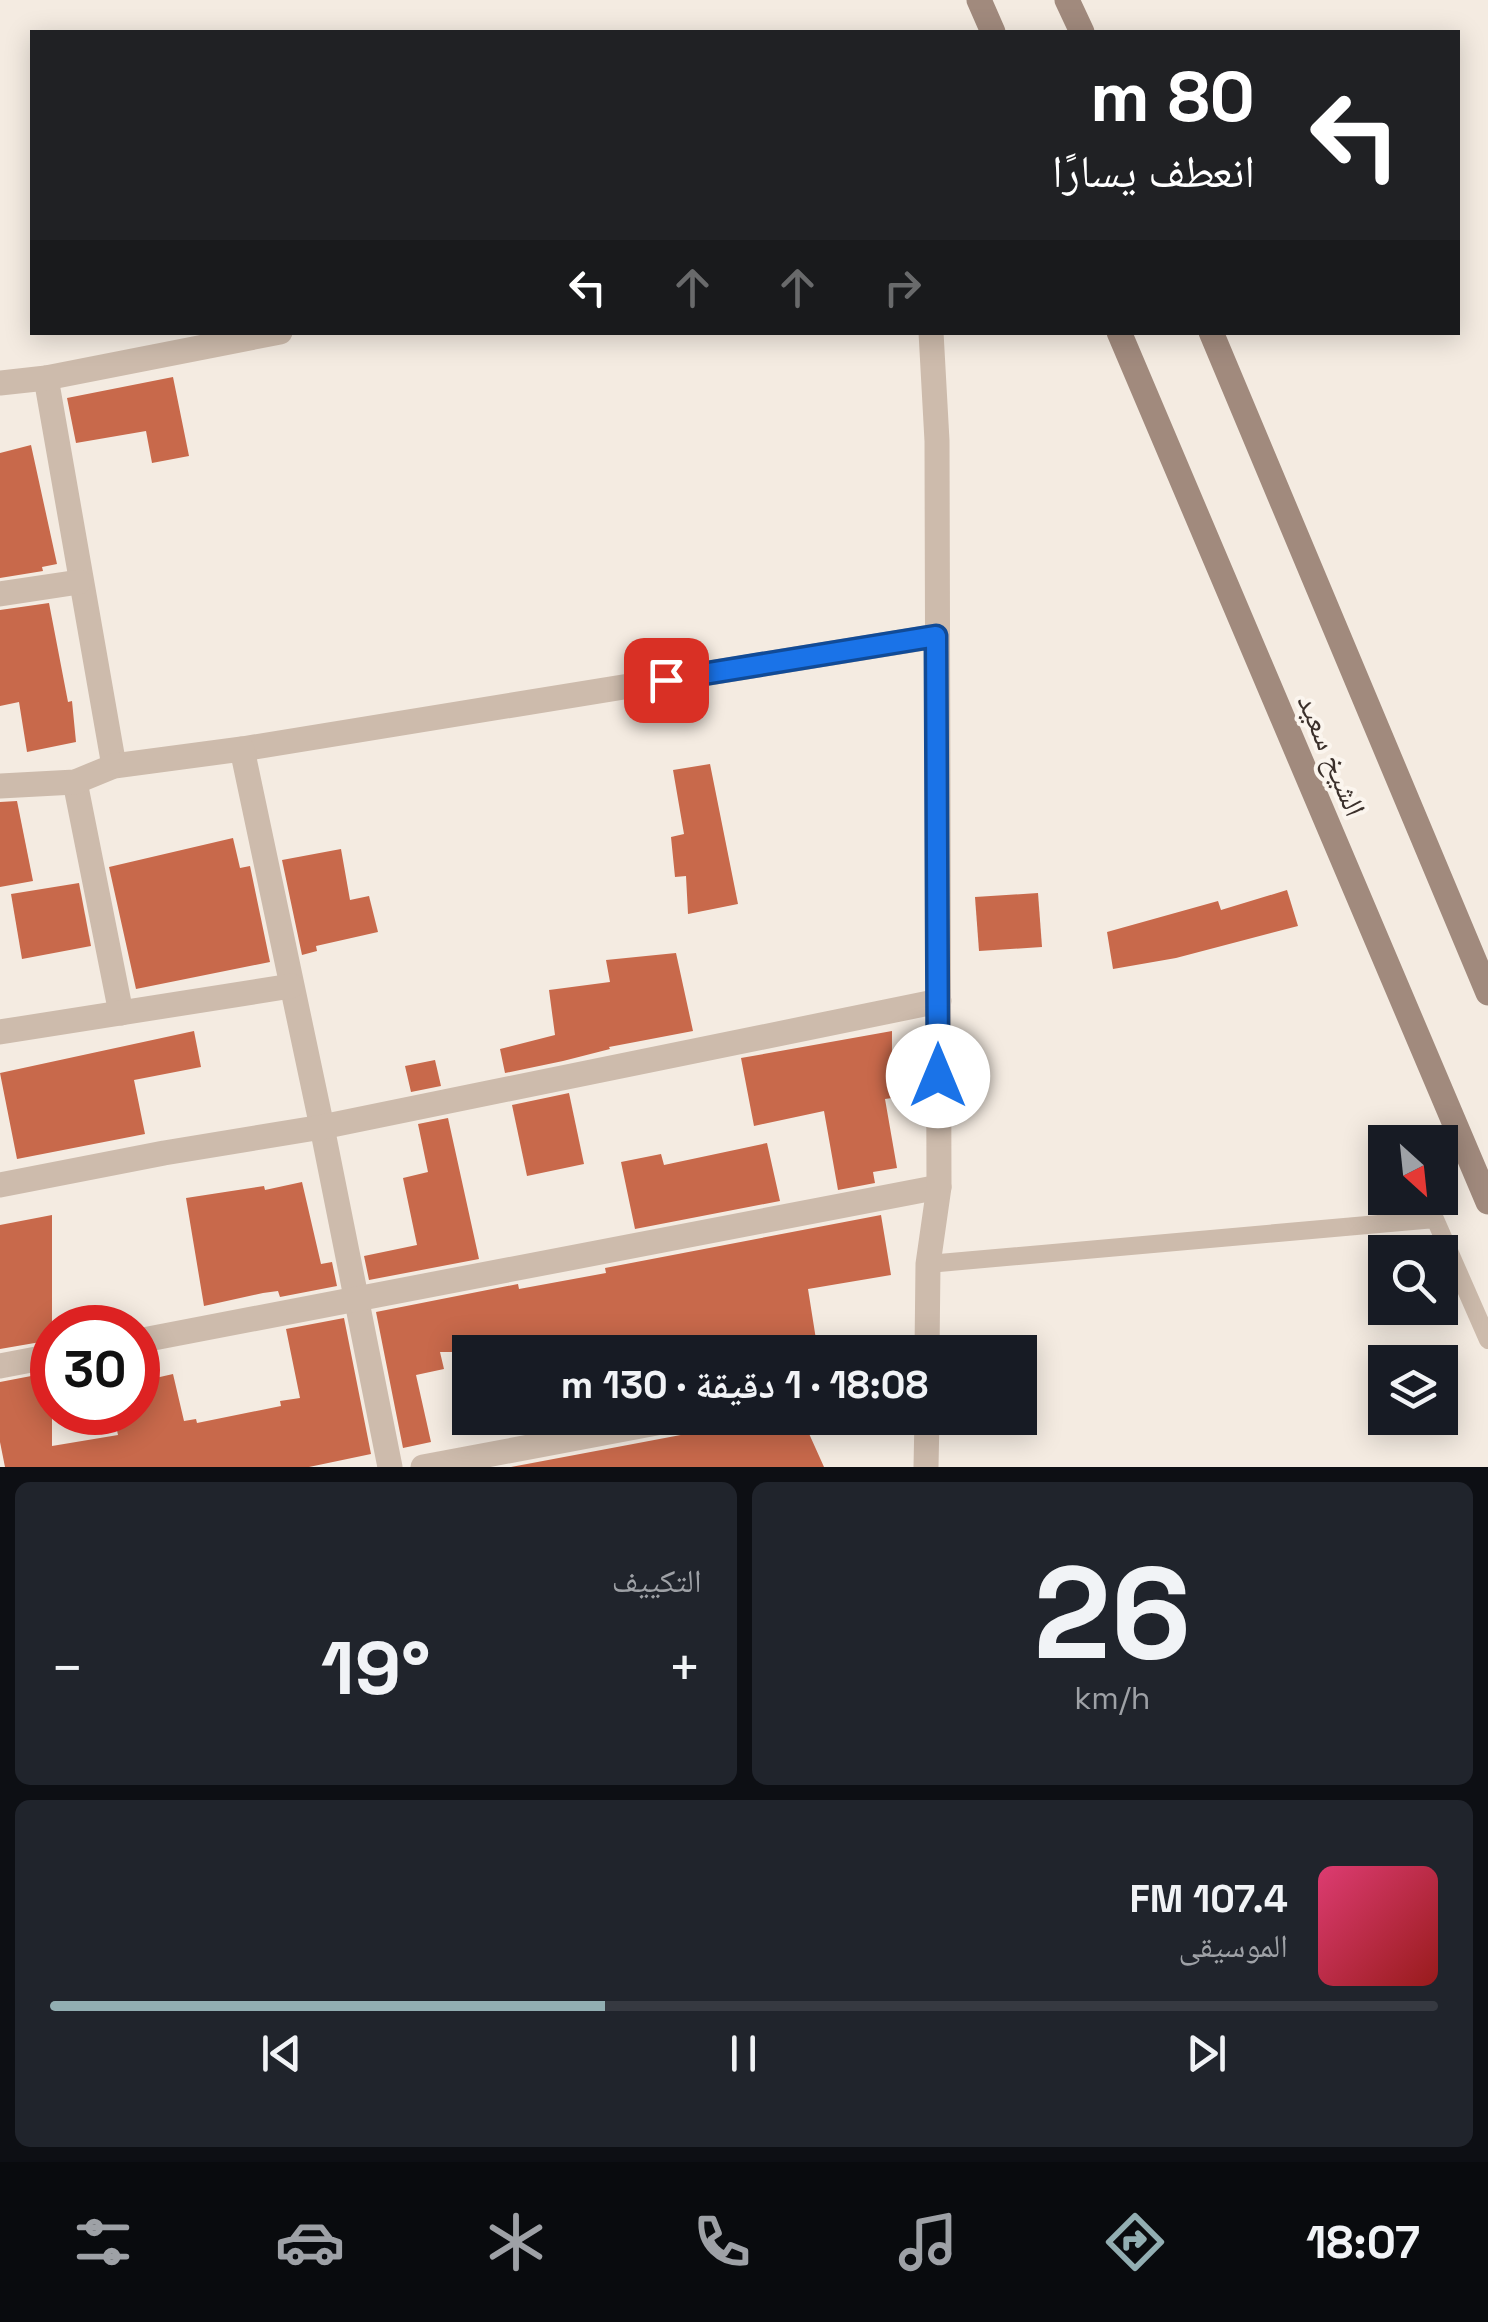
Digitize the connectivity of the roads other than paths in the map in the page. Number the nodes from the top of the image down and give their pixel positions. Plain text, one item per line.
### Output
1 (979, 0) edge
2 (1067, 0) edge
3 (992, 30) edge
4 (1081, 30) edge
5 (265, 335) edge
6 (930, 335) edge
7 (1120, 335) edge
8 (1212, 335) edge
9 (46, 378) junction
10 (0, 382) edge
11 (79, 582) junction
12 (0, 594) edge
13 (936, 636) junction
14 (242, 750) junction
15 (114, 766) junction
16 (75, 782) junction
17 (0, 786) edge
18 (291, 986) junction
19 (1488, 992) edge
20 (938, 1001) junction
21 (121, 1013) junction
22 (0, 1032) edge
23 (322, 1127) junction
24 (0, 1185) edge
25 (938, 1187) junction
26 (1488, 1202) edge
27 (928, 1264) junction
28 (357, 1301) junction
29 (928, 1335) edge
30 (160, 1336) edge
31 (1488, 1340) edge
32 (30, 1360) edge
33 (0, 1366) edge
34 (593, 1435) edge
35 (927, 1435) edge
36 (390, 1467) edge
37 (423, 1467) edge
38 (926, 1467) edge

1 - 3 main road
2 - 4 main road
5 - 9 street
6 - 13 street
7 - 26 main road, الشيخ سعيد
8 - 19 main road, الشيخ سعيد
9 - 10 street
9 - 11 street
11 - 12 street
11 - 15 street
13 - 14 street
13 - 20 street
14 - 15 street
14 - 18 street
15 - 16 street
16 - 17 street
16 - 21 street
18 - 21 street
18 - 23 street
20 - 23 street
20 - 25 street
21 - 22 street
23 - 24 street
23 - 28 street
25 - 27 street
25 - 28 street
27 - 29 street
27 - 31 lane
28 - 30 street
28 - 36 street
32 - 33 street
34 - 37 street
35 - 38 street

